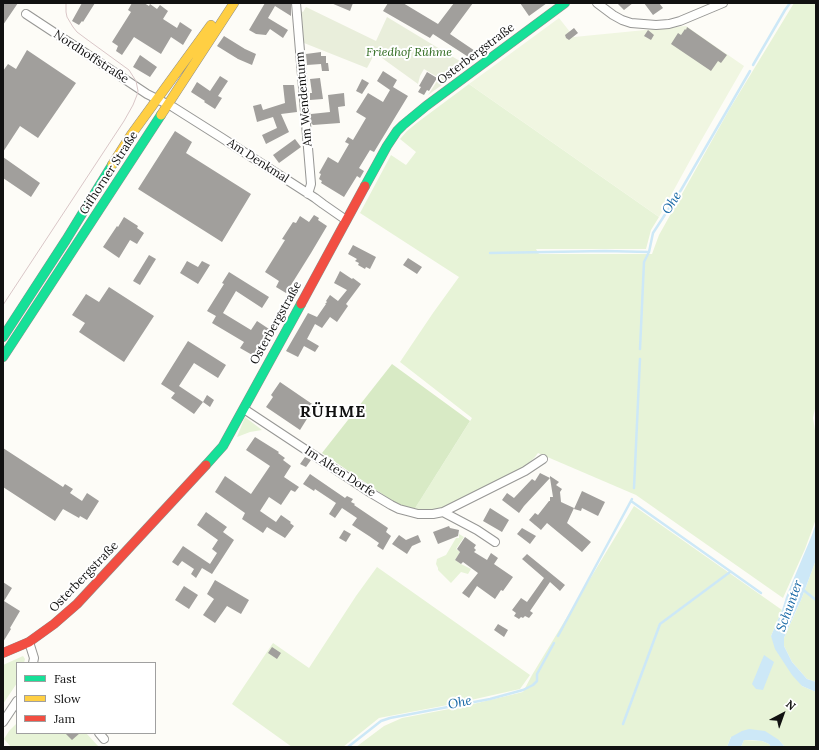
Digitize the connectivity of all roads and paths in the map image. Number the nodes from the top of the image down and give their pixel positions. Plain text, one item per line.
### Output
1 (226, 3) edge
2 (234, 3) edge
3 (296, 3) edge
4 (565, 3) edge
5 (597, 3) edge
6 (724, 3) edge
7 (26, 14) dead end
8 (156, 99) junction
9 (168, 105) junction
10 (308, 194) junction
11 (346, 220) junction
12 (3, 337) edge
13 (3, 357) edge
14 (244, 409) junction
15 (543, 459) dead end
16 (444, 512) junction
17 (495, 542) dead end
18 (29, 642) junction
19 (3, 653) edge
20 (33, 662) edge
21 (16, 702) edge
22 (3, 722) edge

1 - 8 street, Gifhorner Straße
2 - 9 street, Gifhorner Straße
3 - 10 street, Am Wendenturm
4 - 11 street, Osterbergstraße
5 - 6 street
7 - 8 street, Nordhoffstraße
8 - 9 street, Nordhoffstraße
8 - 12 street, Gifhorner Straße
9 - 10 street, Am Denkmal
9 - 13 street, Gifhorner Straße
10 - 11 street, Am Denkmal
11 - 14 street, Osterbergstraße
14 - 16 street, Im Alten Dorfe
14 - 18 street, Osterbergstraße
15 - 16 street, Im Alten Dorfe
16 - 17 street
18 - 19 street, Osterbergstraße
18 - 20 street
21 - 22 street

